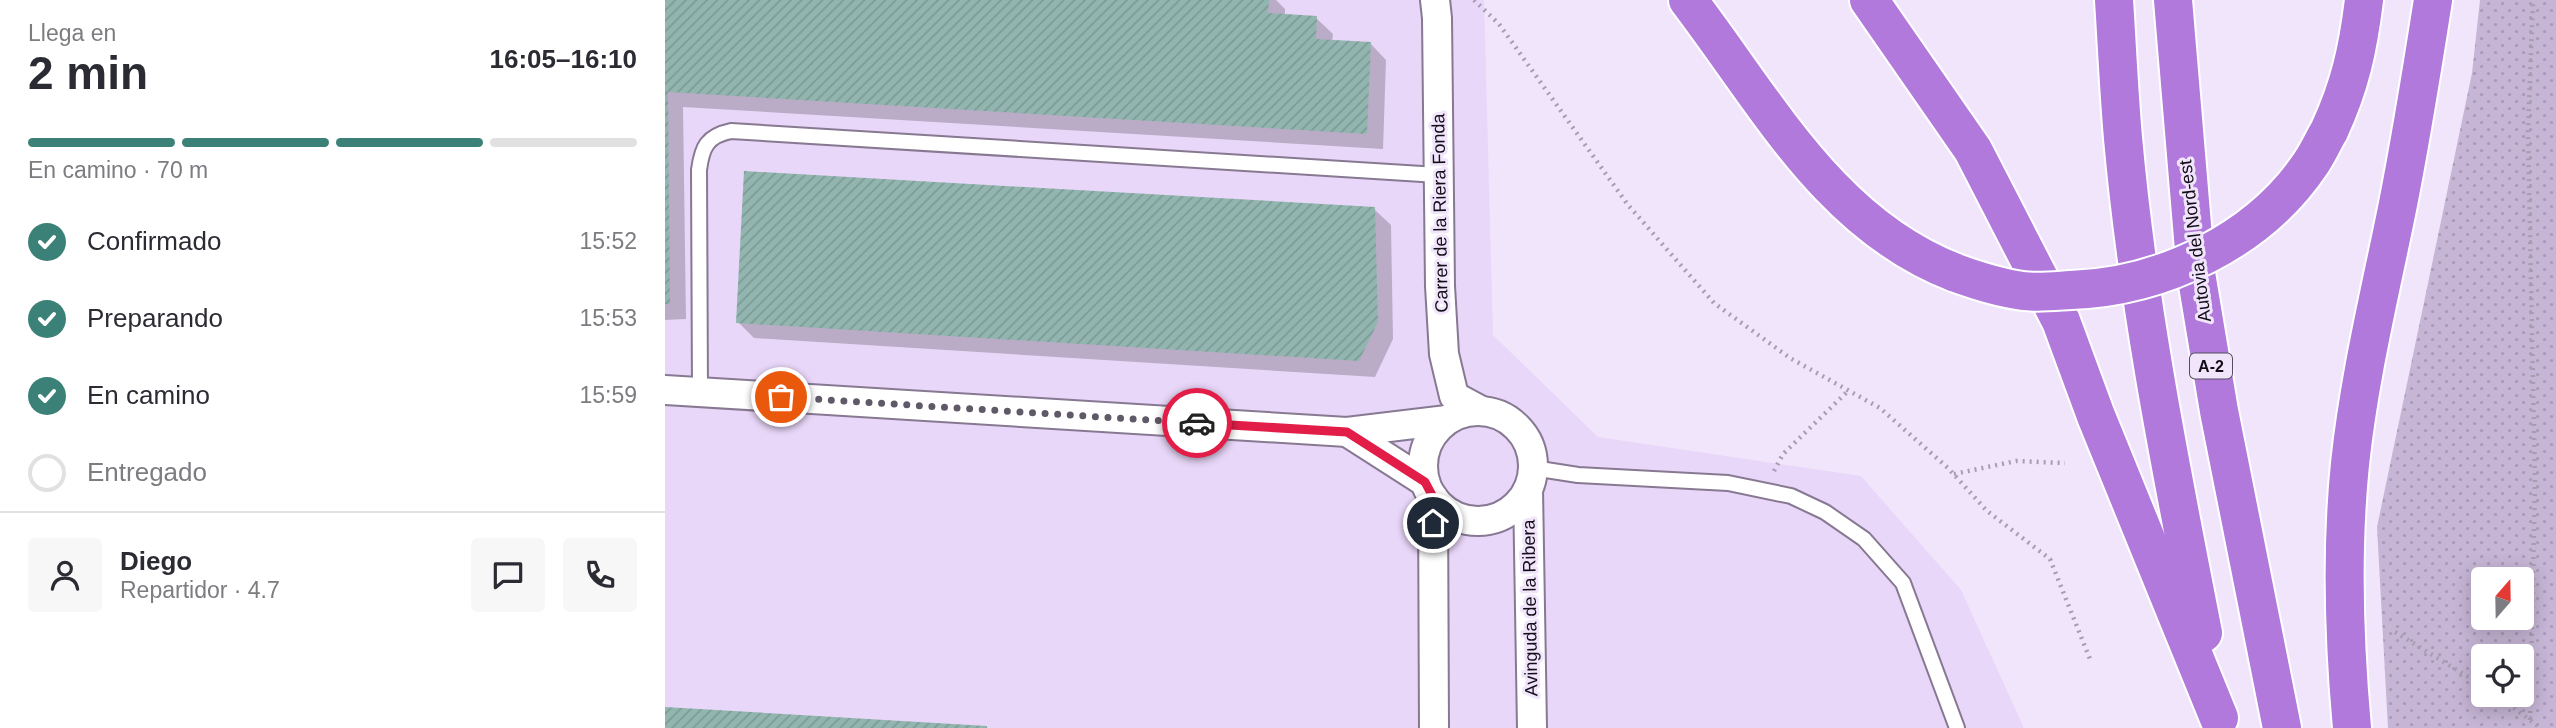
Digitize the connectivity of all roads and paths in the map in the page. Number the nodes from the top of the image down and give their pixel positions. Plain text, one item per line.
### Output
1 (1435, 0) edge
2 (1474, 0) edge
3 (1688, 0) edge
4 (1869, 0) edge
5 (2114, 0) edge
6 (2173, 0) edge
7 (2364, 0) edge
8 (2433, 0) edge
9 (2453, 0) edge
10 (2533, 0) edge
11 (1438, 175) junction
12 (2397, 207) junction
13 (665, 390) edge
14 (1848, 391) junction
15 (700, 392) junction
16 (1480, 410) junction
17 (1447, 420) junction
18 (1347, 432) junction
19 (2065, 463) dead end
20 (1953, 474) junction
21 (1531, 479) junction
22 (1429, 489) junction
23 (1763, 490) junction
24 (2395, 632) dead end
25 (2089, 659) dead end
26 (2471, 679) edge
27 (2513, 707) edge
28 (2530, 720) junction
29 (2220, 723) edge
30 (1434, 728) edge
31 (1532, 728) edge
32 (1957, 728) edge
33 (2282, 728) edge
34 (2353, 728) edge
35 (2540, 728) edge

1 - 11 street, Carrer de la Riera Fonda
2 - 14 path
3 - 7 highway, bridge
4 - 29 highway
5 - 29 highway
6 - 33 highway, Autovia del Nord-est / A-2
8 - 12 highway
9 - 12 highway
10 - 28 path
11 - 15 lane
11 - 16 street, Carrer de la Riera Fonda
12 - 34 highway
13 - 15 street
14 - 20 path
14 - 23 path
15 - 18 street
16 - 17 street
16 - 21 street
17 - 18 street
17 - 22 street
18 - 22 street
19 - 20 path
20 - 25 path
21 - 22 street
21 - 23 lane
21 - 31 street, Avinguda de la Ribera
22 - 30 street
23 - 32 lane
24 - 26 path
27 - 28 path
28 - 35 path

